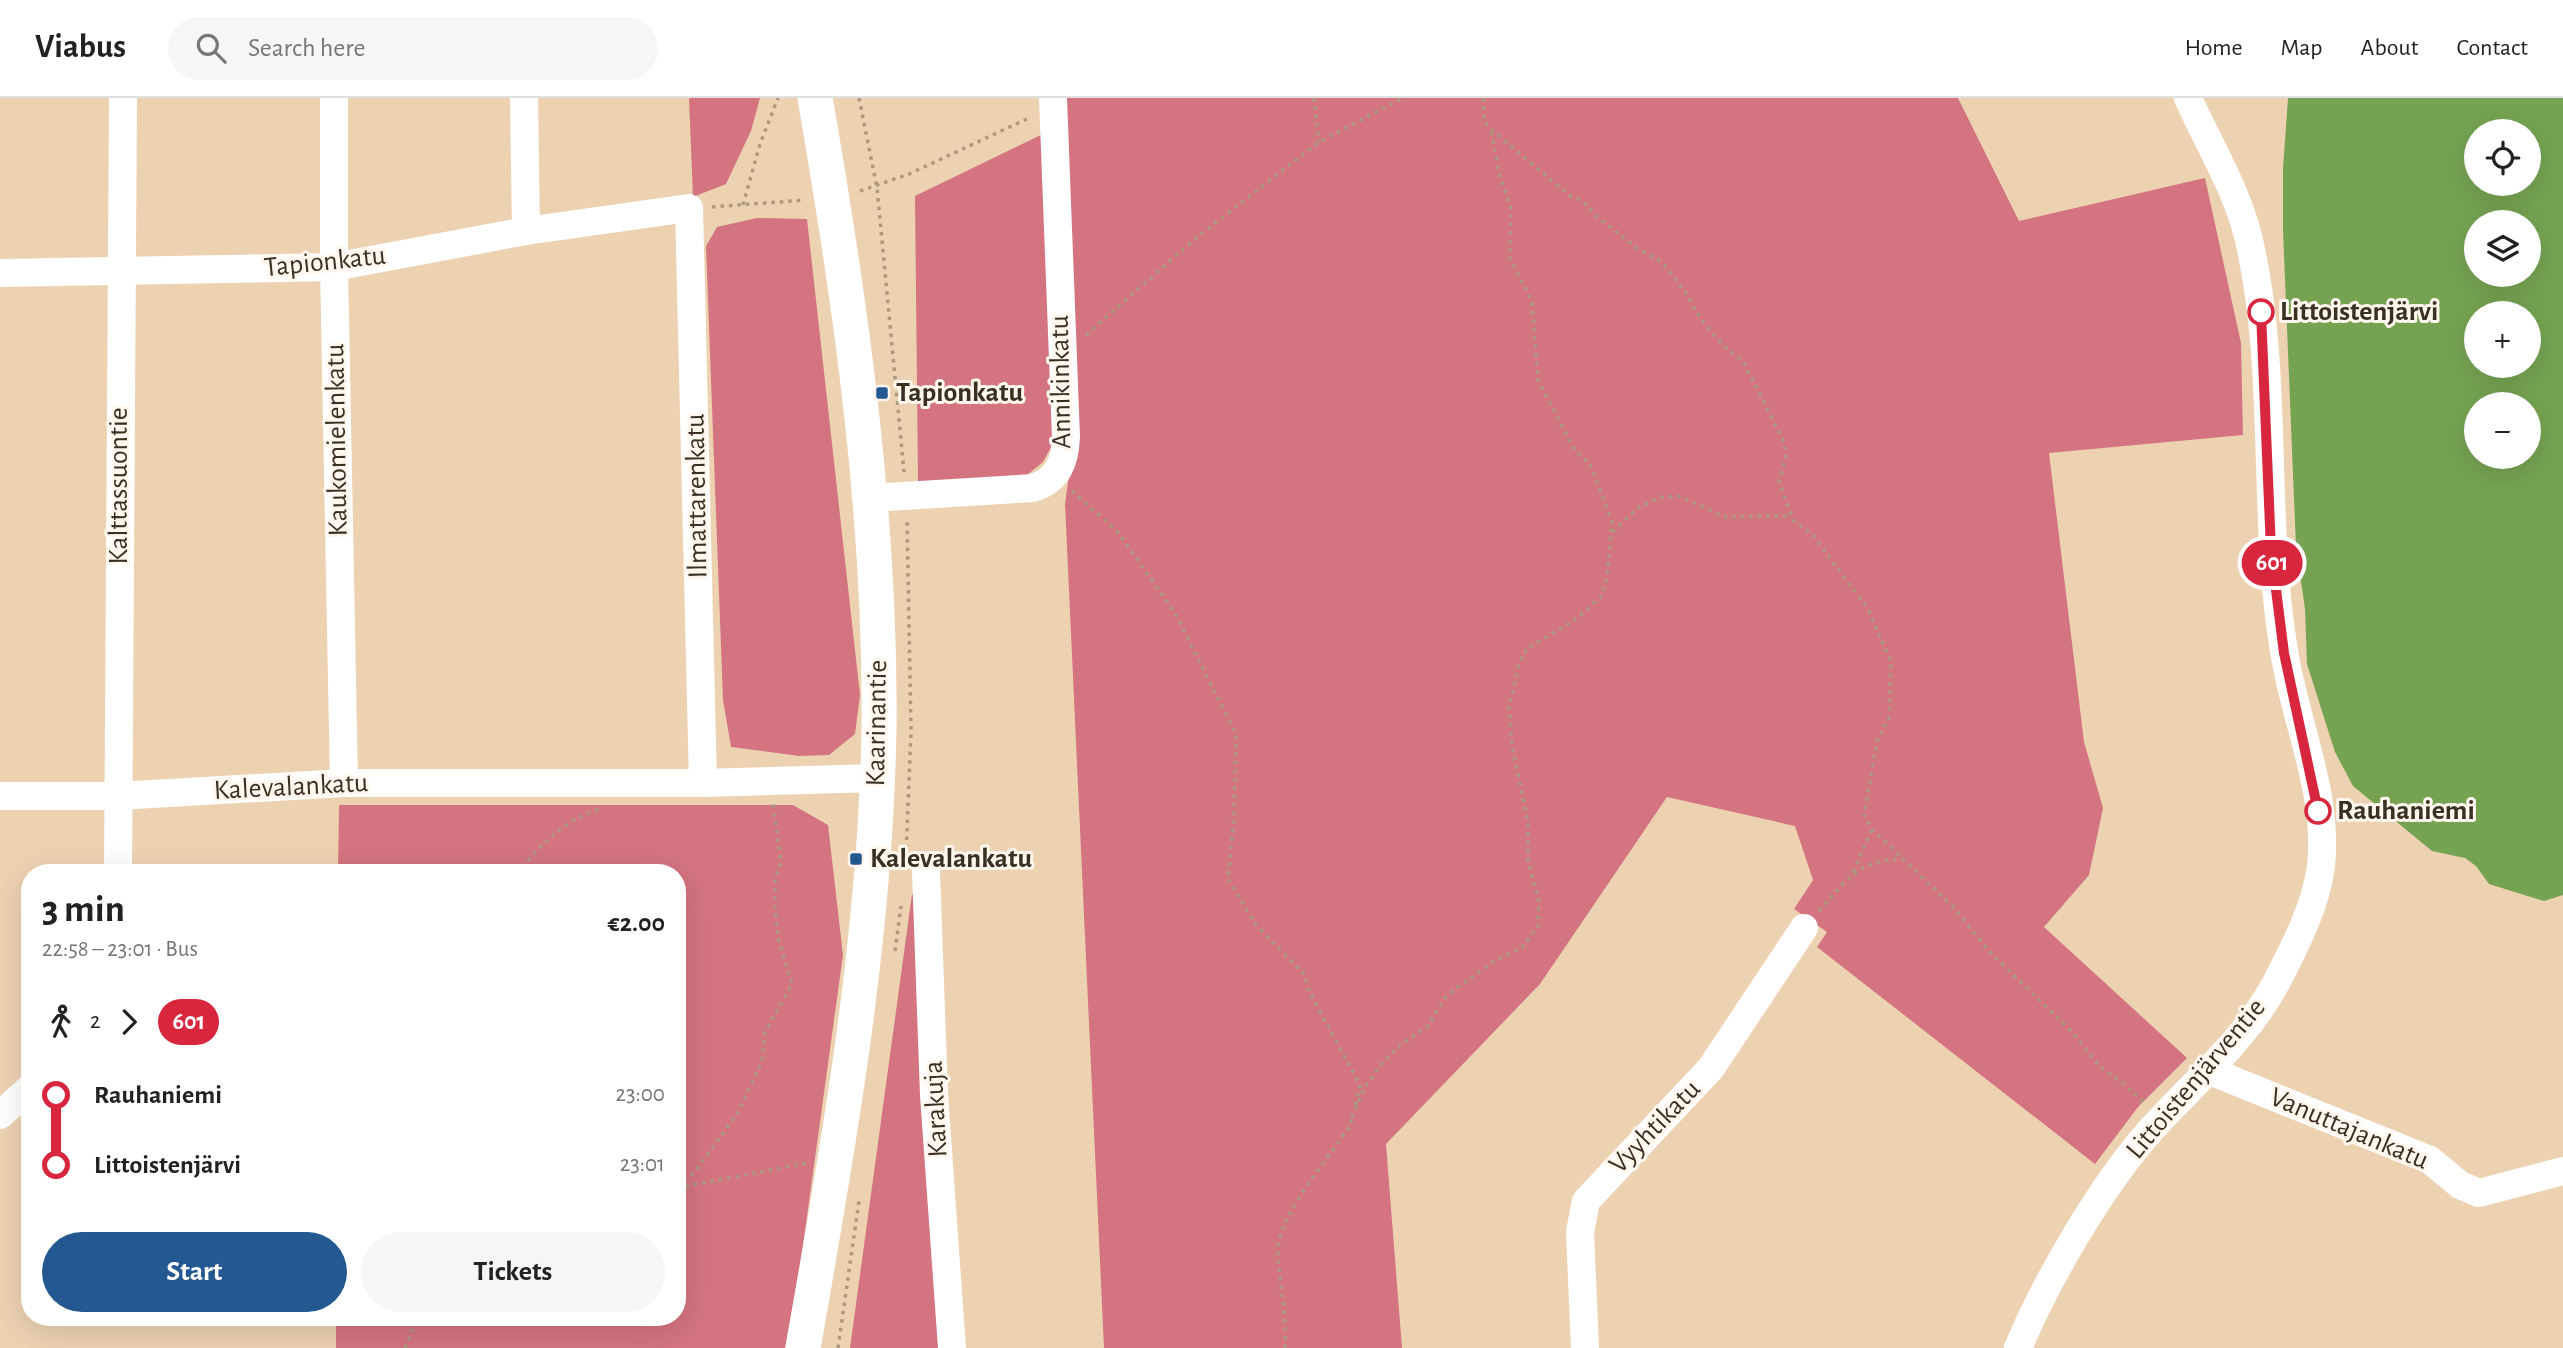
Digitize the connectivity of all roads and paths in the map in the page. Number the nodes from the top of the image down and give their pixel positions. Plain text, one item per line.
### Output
1 (123, 98) edge
2 (334, 98) edge
3 (524, 98) edge
4 (778, 98) edge
5 (815, 98) edge
6 (1314, 98) edge
7 (1402, 98) edge
8 (1483, 98) edge
9 (2188, 98) edge
10 (1053, 104) edge
11 (1491, 129) junction
12 (1319, 142) junction
13 (851, 193) dead end
14 (811, 200) dead end
15 (743, 205) junction
16 (689, 208) junction
17 (526, 231) junction
18 (334, 267) junction
19 (121, 272) junction
20 (0, 273) edge
21 (1061, 357) junction
22 (1056, 476) junction
23 (871, 498) junction
24 (1791, 516) junction
25 (1612, 533) junction
26 (877, 778) junction
27 (770, 781) junction
28 (344, 783) junction
29 (703, 783) junction
30 (0, 796) edge
31 (117, 796) junction
32 (608, 808) dead end
33 (1872, 829) junction
34 (1902, 859) junction
35 (118, 864) edge
36 (524, 864) edge
37 (926, 871) dead end
38 (1853, 872) junction
39 (1804, 929) joint
40 (2210, 1071) junction
41 (21, 1096) edge
42 (2148, 1107) dead end
43 (0, 1115) edge
44 (1352, 1116) junction
45 (836, 1155) junction
46 (2563, 1171) edge
47 (686, 1180) edge
48 (686, 1185) edge
49 (415, 1326) edge
50 (405, 1348) edge
51 (803, 1348) edge
52 (952, 1348) edge
53 (1285, 1348) edge
54 (1585, 1348) edge
55 (2018, 1348) edge

1 - 19 street, Kalttassuontie
2 - 18 street, Kaukomielenkatu
3 - 17 street
4 - 15 path
5 - 23 main road, Kaarinantie
6 - 12 path
7 - 12 path
8 - 11 path
9 - 40 street, Littoistenjärventie
10 - 13 path
10 - 21 street, Annikinkatu
11 - 24 path
11 - 25 path
12 - 21 path
14 - 15 path
15 - 16 path
16 - 17 street, Tapionkatu
16 - 29 street, Ilmattarenkatu
17 - 18 street, Tapionkatu
18 - 19 street, Tapionkatu
18 - 28 street, Kaukomielenkatu
19 - 20 street, Tapionkatu
19 - 31 street, Kalttassuontie
21 - 22 street, Annikinkatu
22 - 23 street, Annikinkatu
22 - 44 path
23 - 26 main road, Kaarinantie
24 - 25 path
24 - 33 path
25 - 44 path
26 - 27 street, Kalevalankatu
26 - 45 main road, Kaarinantie
27 - 29 street, Kalevalankatu
27 - 47 path
28 - 29 street, Kalevalankatu
28 - 31 street, Kalevalankatu
30 - 31 street, Kalevalankatu
31 - 35 street, Kalttassuontie
32 - 36 path
33 - 34 path
33 - 38 path
34 - 38 path
34 - 42 path
37 - 52 street, Karakuja
38 - 39 path
39 - 54 street, Vyyhtikatu
40 - 46 street, Vanuttajankatu
40 - 55 street, Littoistenjärventie
41 - 43 street
44 - 53 path
45 - 48 path
45 - 51 main road, Kaarinantie
49 - 50 path

